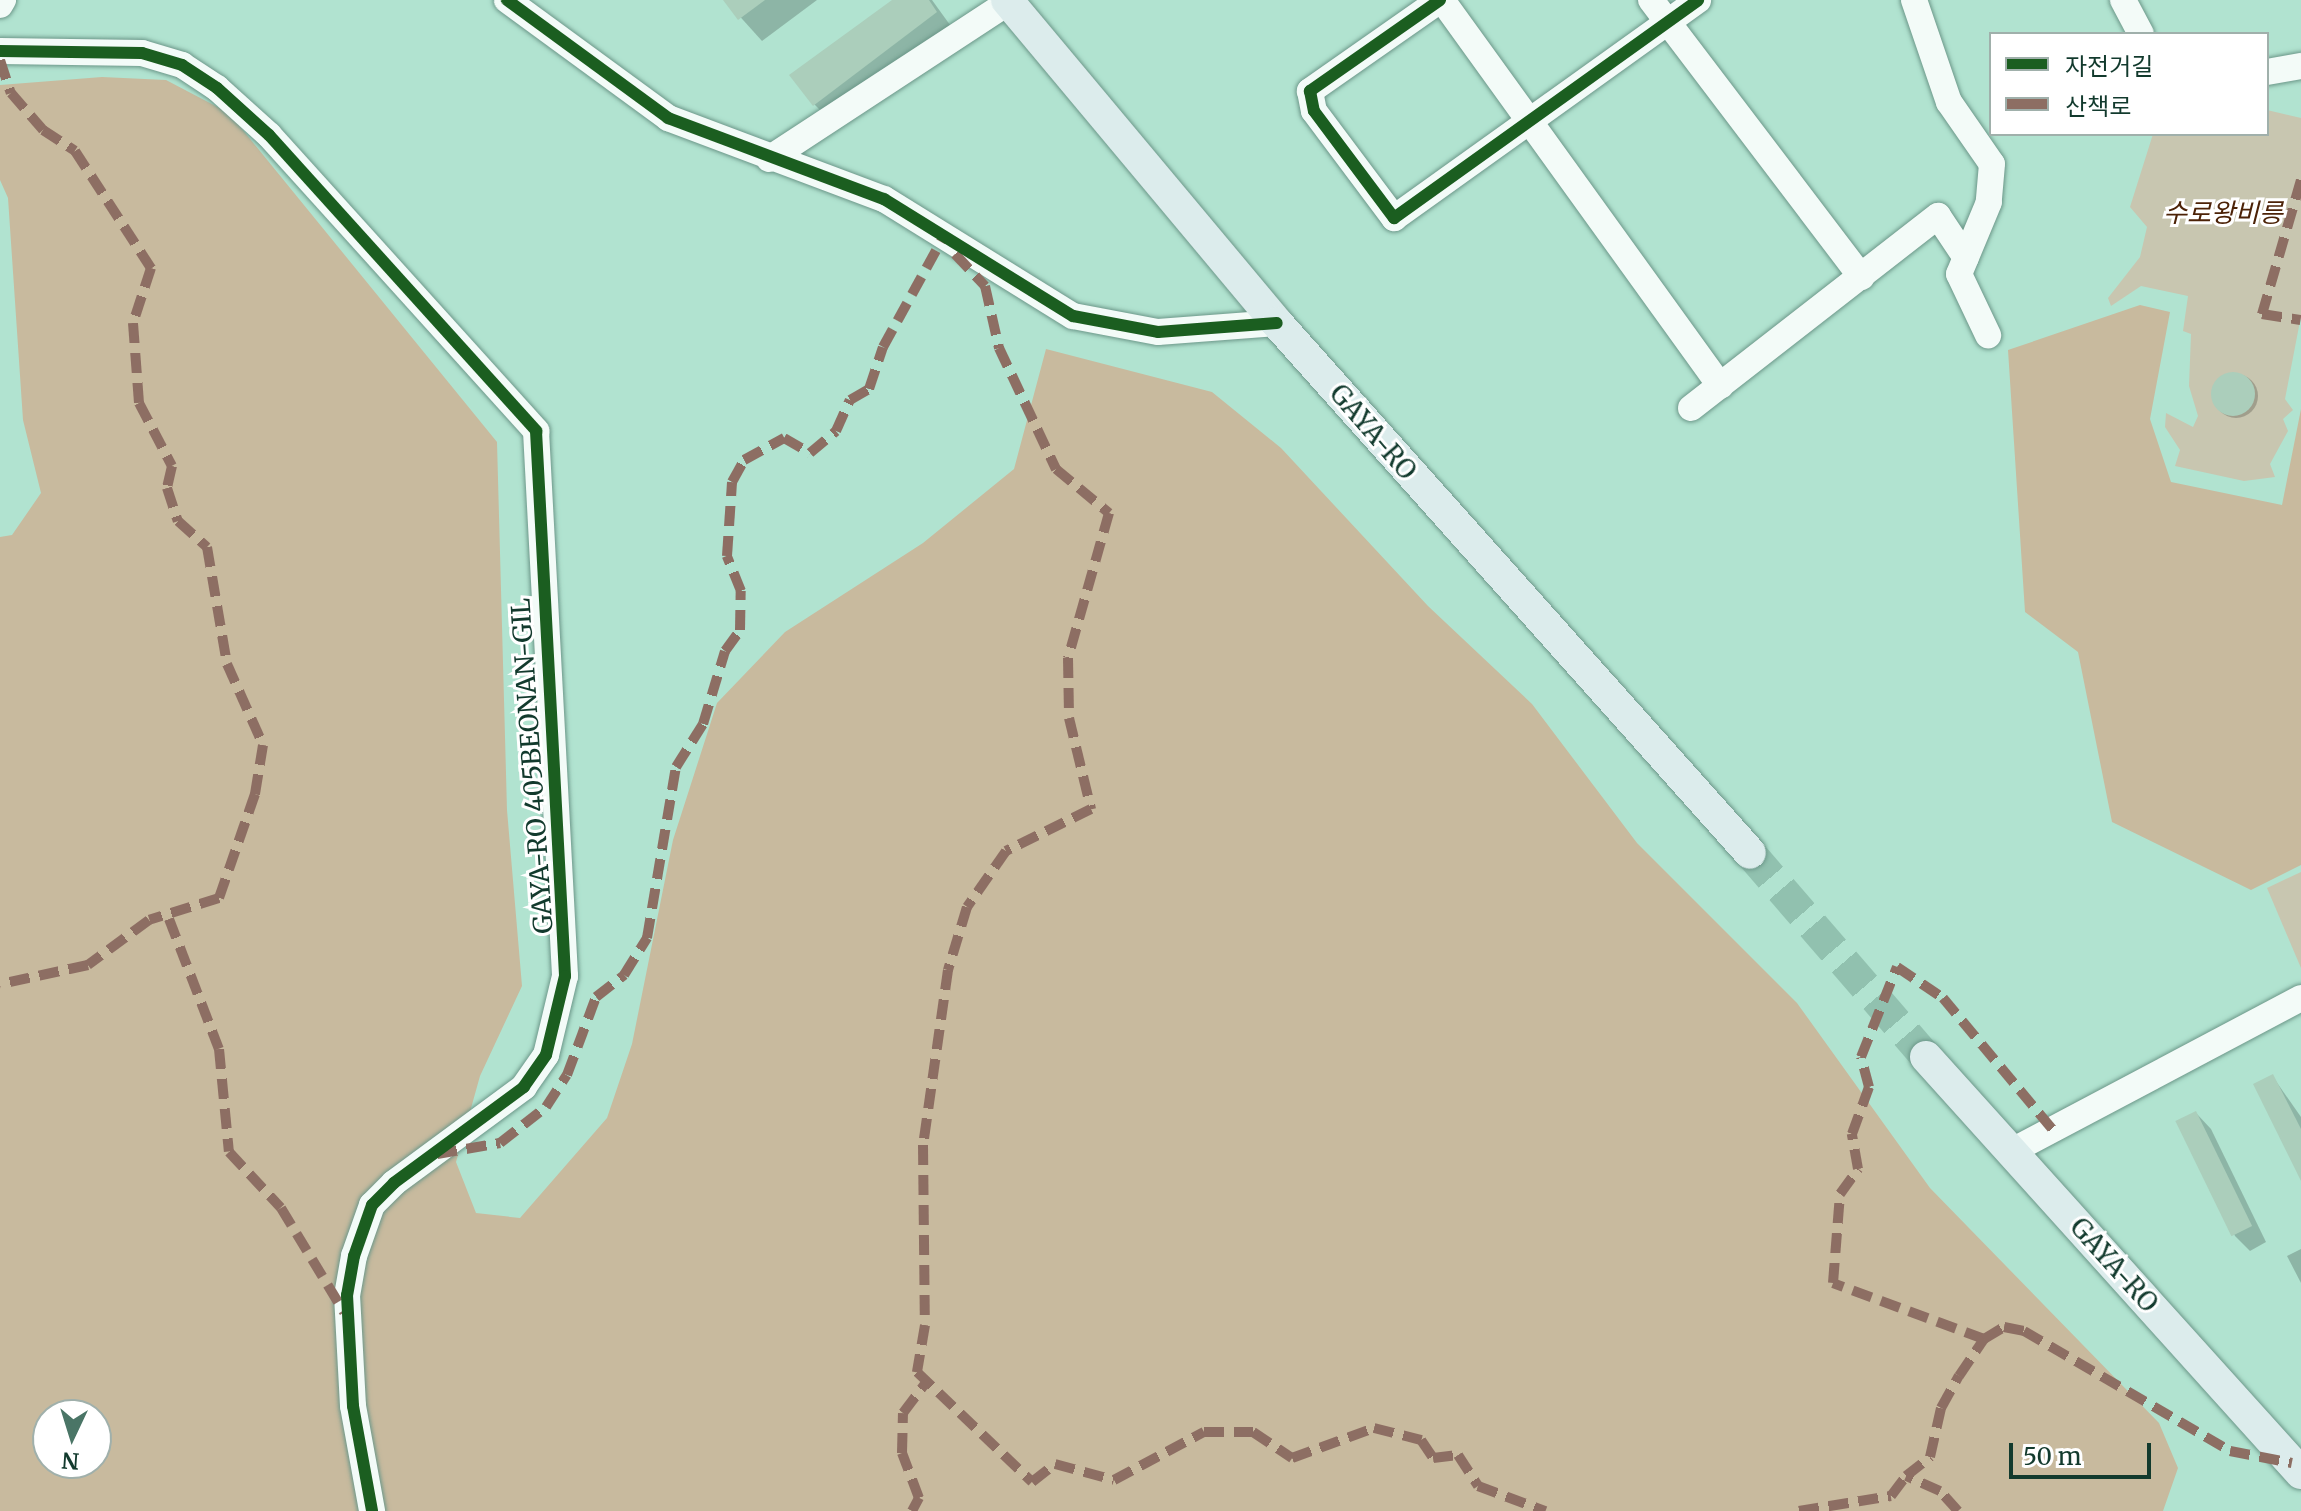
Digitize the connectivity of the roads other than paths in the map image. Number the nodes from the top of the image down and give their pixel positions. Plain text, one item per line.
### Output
1 (3, 0) edge
2 (507, 0) edge
3 (1441, 0) edge
4 (1651, 0) edge
5 (1698, 0) edge
6 (1914, 0) edge
7 (2123, 0) edge
8 (1009, 1) edge
9 (0, 5) edge
10 (1668, 23) junction
11 (2140, 32) edge
12 (0, 51) edge
13 (2301, 66) edge
14 (2269, 72) edge
15 (1531, 123) junction
16 (769, 159) junction
17 (1966, 258) junction
18 (1861, 277) junction
19 (1277, 323) junction
20 (1988, 335) dead end
21 (1720, 386) junction
22 (1691, 408) dead end
23 (1750, 853) tunnel mouth
24 (2301, 998) edge
25 (1926, 1057) tunnel mouth
26 (2012, 1151) junction
27 (2301, 1473) edge
28 (372, 1511) edge

1 - 9 street
2 - 16 street
3 - 15 street
3 - 15 street
4 - 10 street
5 - 10 street
6 - 17 street
7 - 11 street
8 - 16 street
8 - 19 main road, GAYA-RO
10 - 15 street
10 - 18 street
12 - 28 street, GAYA-RO 405BEONAN-GIL
13 - 14 street
15 - 21 street
16 - 19 street
17 - 18 street
17 - 20 street
18 - 21 street
19 - 23 main road, GAYA-RO
21 - 22 street
24 - 26 street
25 - 26 main road, GAYA-RO
26 - 27 main road, GAYA-RO

